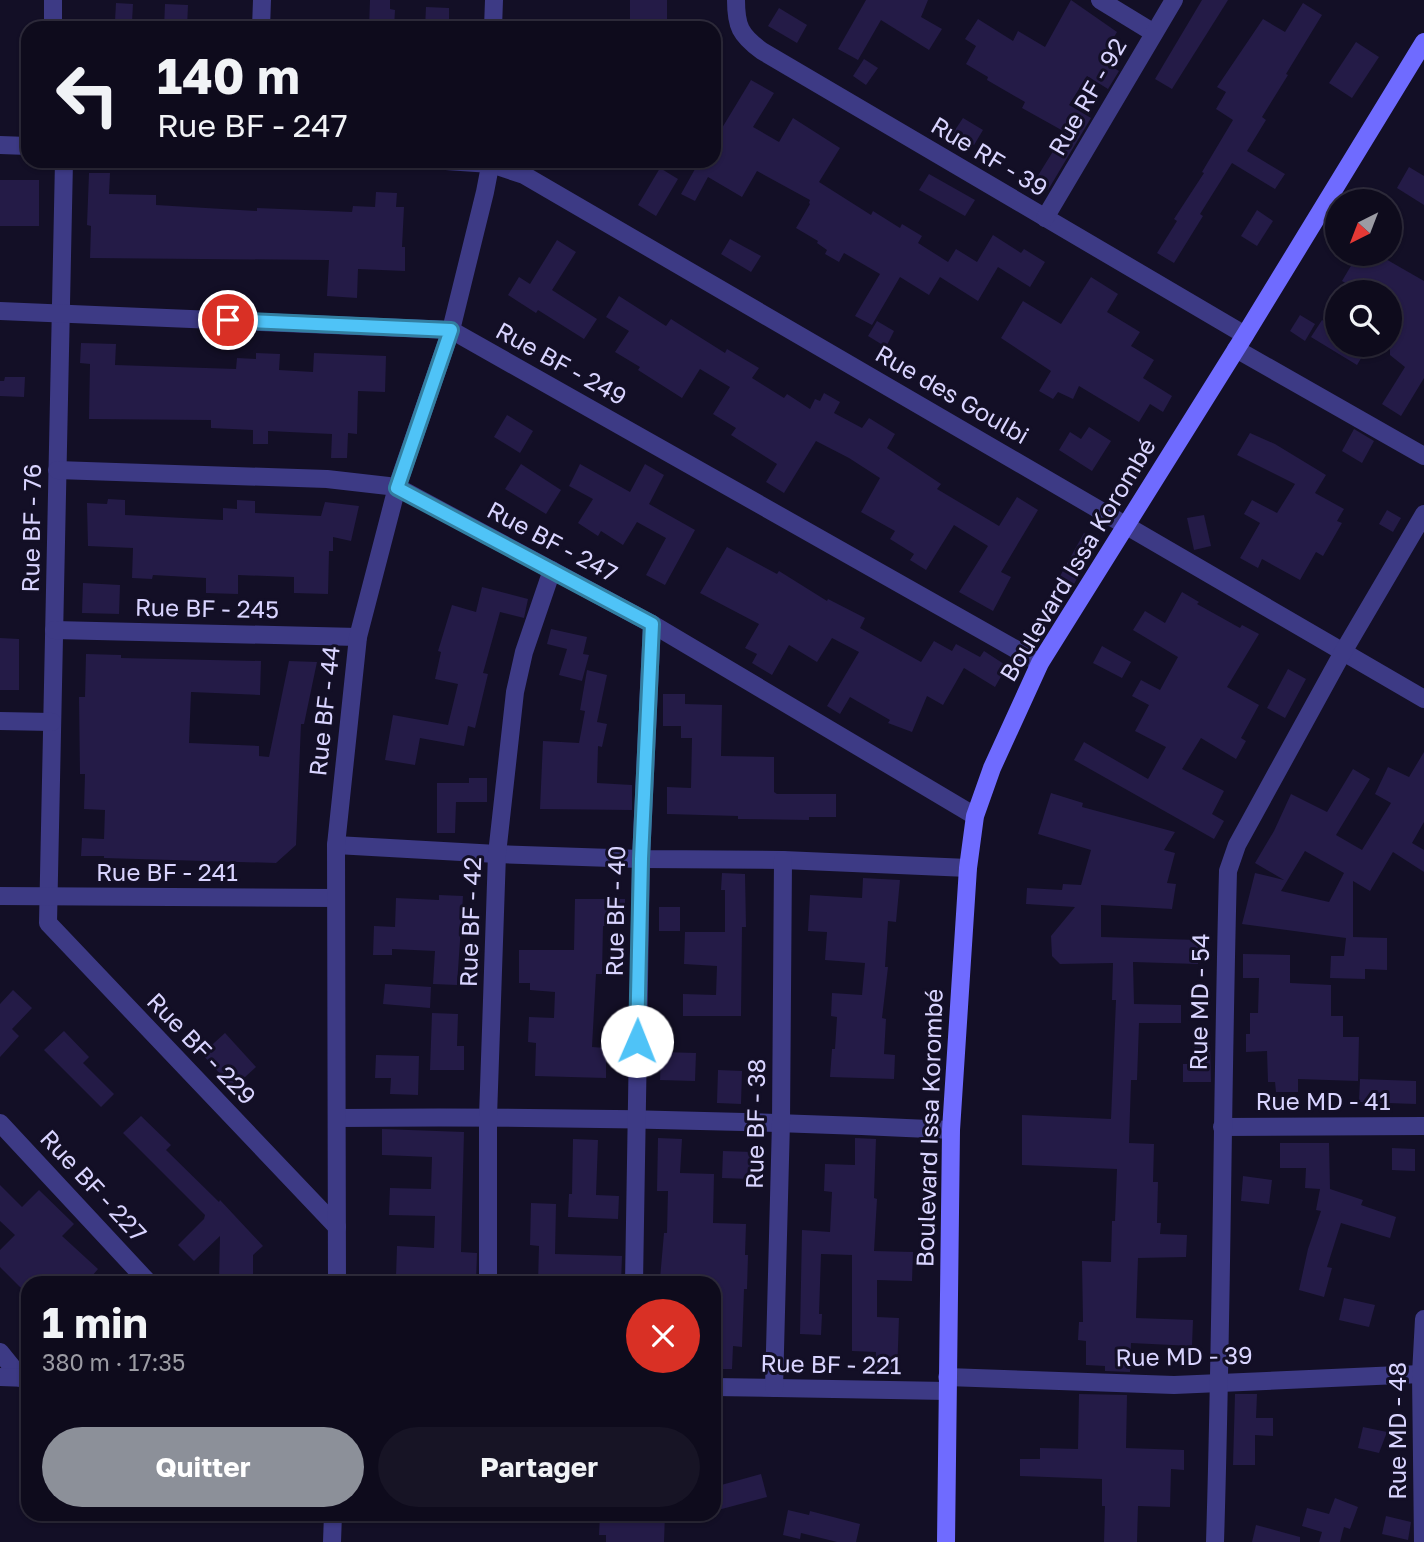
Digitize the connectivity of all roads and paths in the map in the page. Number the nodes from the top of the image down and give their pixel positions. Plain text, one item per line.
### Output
1 (53, 0) edge
2 (262, 0) edge
3 (494, 0) edge
4 (736, 0) edge
5 (1100, 0) edge
6 (1174, 0) edge
7 (53, 21) edge
8 (261, 21) edge
9 (493, 21) edge
10 (1154, 33) junction
11 (1424, 42) edge
12 (0, 145) edge
13 (21, 146) edge
14 (64, 168) edge
15 (490, 168) edge
16 (506, 168) edge
17 (1045, 218) junction
18 (0, 311) edge
19 (61, 313) junction
20 (451, 330) junction
21 (1241, 342) junction
22 (1424, 456) edge
23 (58, 470) junction
24 (397, 488) junction
25 (1424, 514) edge
26 (1126, 525) junction
27 (552, 570) junction
28 (652, 624) junction
29 (54, 630) junction
30 (358, 637) junction
31 (1343, 652) junction
32 (1040, 663) junction
33 (1424, 699) edge
34 (0, 720) edge
35 (52, 722) junction
36 (975, 816) junction
37 (336, 845) junction
38 (497, 854) junction
39 (641, 859) junction
40 (783, 860) junction
41 (968, 868) junction
42 (0, 896) edge
43 (48, 897) junction
44 (335, 898) junction
45 (488, 1117) junction
46 (337, 1118) junction
47 (635, 1120) junction
48 (781, 1122) junction
49 (0, 1123) edge
50 (1424, 1126) edge
51 (1222, 1127) junction
52 (951, 1129) junction
53 (337, 1227) junction
54 (142, 1276) edge
55 (337, 1276) edge
56 (488, 1276) edge
57 (634, 1276) edge
58 (1424, 1319) edge
59 (0, 1352) edge
60 (21, 1374) edge
61 (1421, 1374) junction
62 (0, 1377) edge
63 (21, 1378) edge
64 (1220, 1382) junction
65 (947, 1384) junction
66 (721, 1387) edge
67 (774, 1388) junction
68 (333, 1521) edge
69 (332, 1542) edge
70 (946, 1542) edge
71 (1215, 1542) edge
72 (1423, 1542) edge

1 - 7 street
2 - 8 street
3 - 9 street
4 - 17 street, Rue RF - 39
5 - 10 street
6 - 10 street, Rue RF - 92
10 - 17 street, Rue RF - 92
11 - 21 street, Boulevard Issa Korombé
12 - 13 street
14 - 19 street, Rue BF - 76
15 - 20 street, Rue BF - 44
16 - 26 street, Rue des Goulbi
17 - 21 street, Rue RF - 39
18 - 19 street, Rue BF - 249
19 - 20 street, Rue BF - 249
19 - 23 street, Rue BF - 76
20 - 24 street, Rue BF - 44
20 - 32 street, Rue BF - 249
21 - 22 street, Rue RF - 39
21 - 26 street, Boulevard Issa Korombé
23 - 24 street, Rue BF - 247
23 - 29 street, Rue BF - 76
24 - 27 street, Rue BF - 247
24 - 30 street, Rue BF - 44
25 - 31 street, Rue MD - 54
26 - 31 street, Rue des Goulbi
26 - 32 street, Boulevard Issa Korombé
27 - 28 street, Rue BF - 247
27 - 38 street, Rue BF - 42
28 - 36 street, Rue BF - 247
28 - 39 street, Rue BF - 40
29 - 30 street, Rue BF - 245
29 - 35 street, Rue BF - 76
30 - 37 street, Rue BF - 44
31 - 33 street, Rue des Goulbi
31 - 51 street, Rue MD - 54
32 - 36 street, Boulevard Issa Korombé
34 - 35 street
35 - 43 street, Rue BF - 76
36 - 41 street, Boulevard Issa Korombé
37 - 38 street
37 - 44 street, Rue BF - 44
38 - 39 street
38 - 45 street, Rue BF - 42
39 - 40 street
39 - 47 street, Rue BF - 40
40 - 41 street
40 - 48 street, Rue BF - 38
41 - 52 street, Boulevard Issa Korombé
42 - 43 street, Rue BF - 241
43 - 44 street, Rue BF - 241
43 - 53 street, Rue BF - 229
44 - 46 street, Rue BF - 44
45 - 46 street
45 - 47 street
45 - 56 street, Rue BF - 42
46 - 53 street, Rue BF - 44
47 - 48 street
47 - 57 street, Rue BF - 40
48 - 52 street
48 - 67 street, Rue BF - 38
49 - 54 street, Rue BF - 227
50 - 51 street, Rue MD - 41
51 - 64 street, Rue MD - 54
52 - 65 street, Boulevard Issa Korombé
53 - 55 street, Rue BF - 44
58 - 61 street, Rue MD - 48
59 - 60 street
61 - 64 street, Rue MD - 39
61 - 72 street, Rue MD - 48
62 - 63 street
64 - 65 street, Rue MD - 39
64 - 71 street, Rue MD - 54
65 - 67 street, Rue BF - 221
65 - 70 street, Boulevard Issa Korombé
66 - 67 street, Rue BF - 221
68 - 69 street

